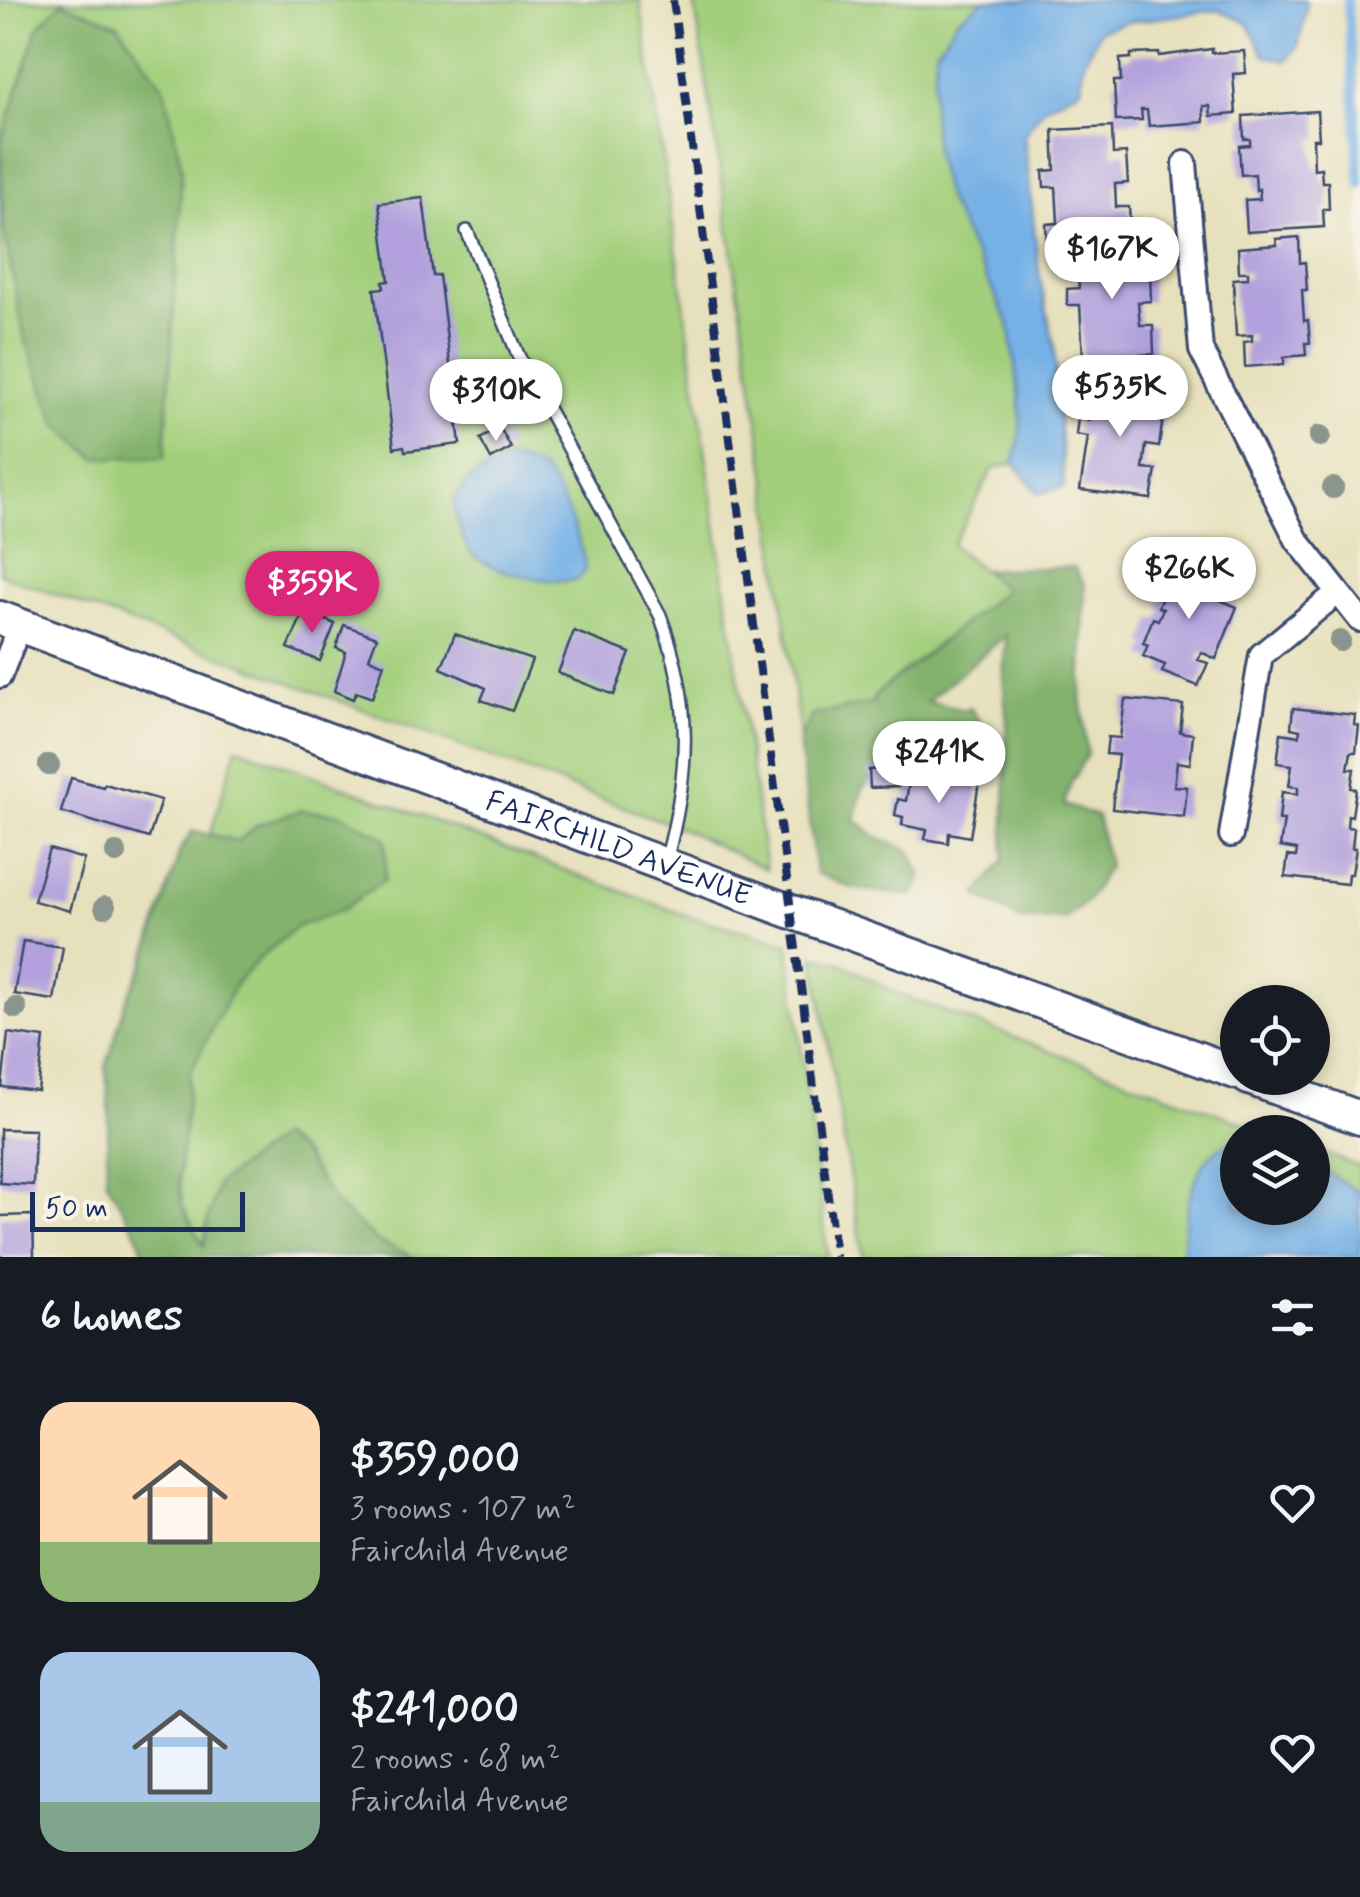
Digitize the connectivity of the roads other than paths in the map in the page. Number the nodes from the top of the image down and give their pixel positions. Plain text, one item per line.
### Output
1 (1184, 163) dead end
2 (467, 232) dead end
3 (1337, 593) junction
4 (1360, 620) edge
5 (10, 622) edge
6 (0, 676) edge
7 (1231, 834) dead end
8 (665, 864) junction
9 (1220, 1066) edge
10 (1296, 1095) edge
11 (1360, 1118) edge

1 - 3 street
2 - 8 lane
3 - 4 street
3 - 7 street
5 - 6 street
5 - 8 main road, FAIRCHILD AVENUE
8 - 9 main road, FAIRCHILD AVENUE
10 - 11 main road

